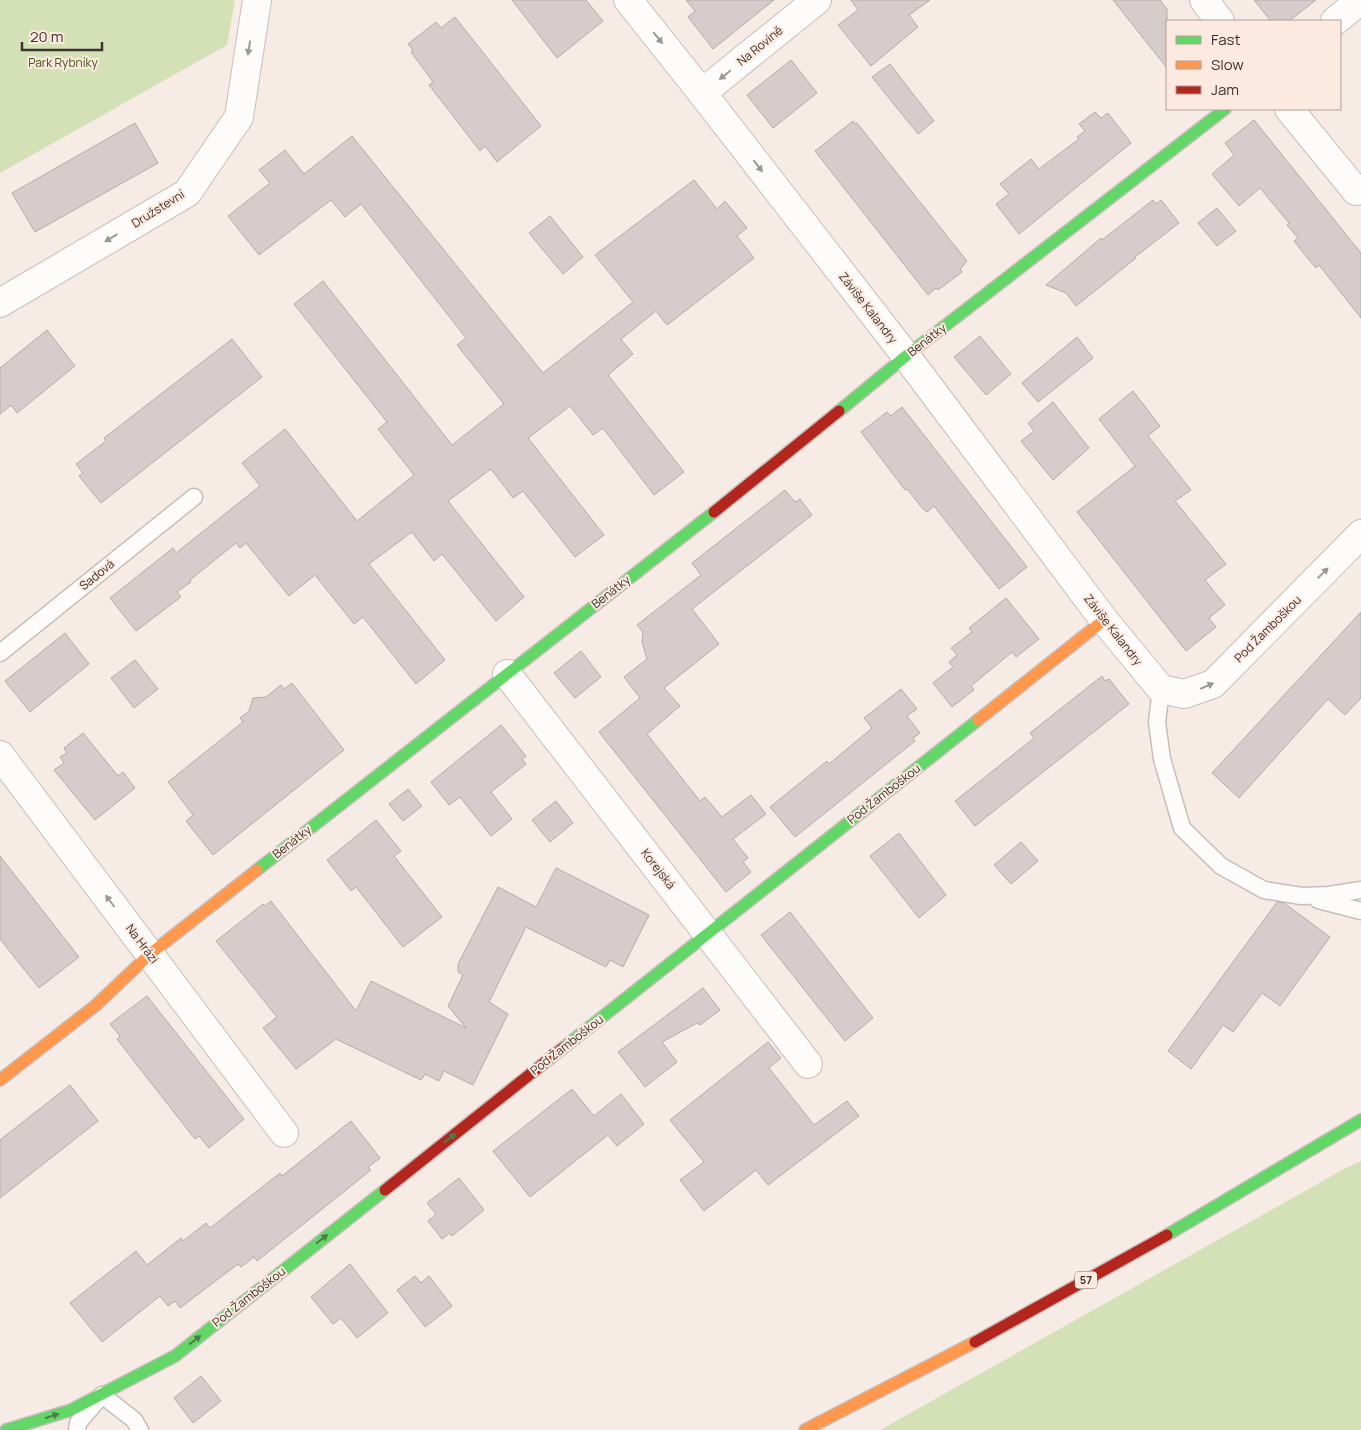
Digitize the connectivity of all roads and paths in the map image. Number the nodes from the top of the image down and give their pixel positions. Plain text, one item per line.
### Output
1 (257, 0) edge
2 (628, 0) edge
3 (817, 0) edge
4 (1204, 0) edge
5 (1361, 0) edge
6 (1219, 20) edge
7 (1336, 20) edge
8 (702, 93) junction
9 (1224, 110) edge
10 (1290, 110) edge
11 (1356, 191) dead end
12 (0, 304) edge
13 (906, 356) junction
14 (194, 497) dead end
15 (1361, 534) edge
16 (1104, 620) junction
17 (0, 653) edge
18 (507, 674) junction
19 (1161, 689) junction
20 (0, 755) edge
21 (1361, 890) edge
22 (1301, 896) junction
23 (1361, 911) edge
24 (708, 934) junction
25 (150, 954) junction
26 (808, 1064) dead end
27 (0, 1080) edge
28 (1361, 1120) edge
29 (284, 1133) dead end
30 (102, 1395) junction
31 (6, 1430) edge
32 (77, 1430) edge
33 (140, 1430) edge
34 (805, 1430) edge

1 -> 12 street, Družstevní
2 -> 8 street, Záviše Kalandry
3 -> 8 street, Na Rovině
4 - 6 street
5 - 7 street
8 -> 13 street, Záviše Kalandry
9 - 13 street, Benátky
10 - 11 street
13 - 16 street, Záviše Kalandry
13 - 18 street, Benátky
14 - 17 lane, Sadová
19 -> 15 street, Pod Žamboškou
16 - 19 street, Záviše Kalandry
16 - 24 street, Pod Žamboškou
18 - 24 street, Korejská
18 - 25 street, Benátky
19 - 22 lane
25 -> 20 street, Na Hrázi
21 - 22 lane
22 - 23 lane
24 - 26 street, Korejská
30 -> 24 street, Pod Žamboškou
25 - 27 street, Benátky
25 - 29 street, Na Hrázi
28 - 34 street, 57
31 -> 30 street, Pod Žamboškou
30 - 32 lane
30 - 33 lane

